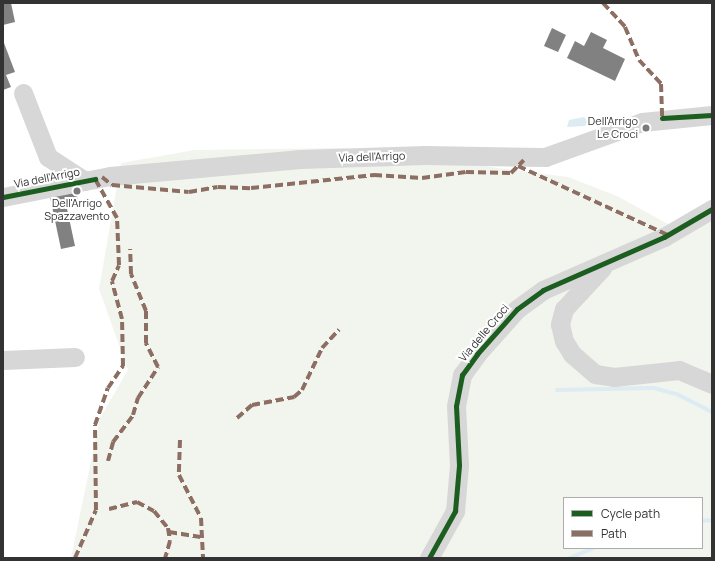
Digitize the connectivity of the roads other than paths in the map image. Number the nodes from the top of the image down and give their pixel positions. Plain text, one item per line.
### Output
1 (23, 93) dead end
2 (712, 115) edge
3 (85, 181) junction
4 (3, 197) edge
5 (711, 212) edge
6 (607, 262) junction
7 (75, 357) dead end
8 (3, 360) edge
9 (712, 384) edge
10 (429, 558) edge

1 - 3 street
2 - 3 street, Via dell'Arrigo
3 - 4 street, Via dell'Arrigo
5 - 6 street, Via delle Croci
6 - 9 street
6 - 10 street, Via delle Croci
7 - 8 street

